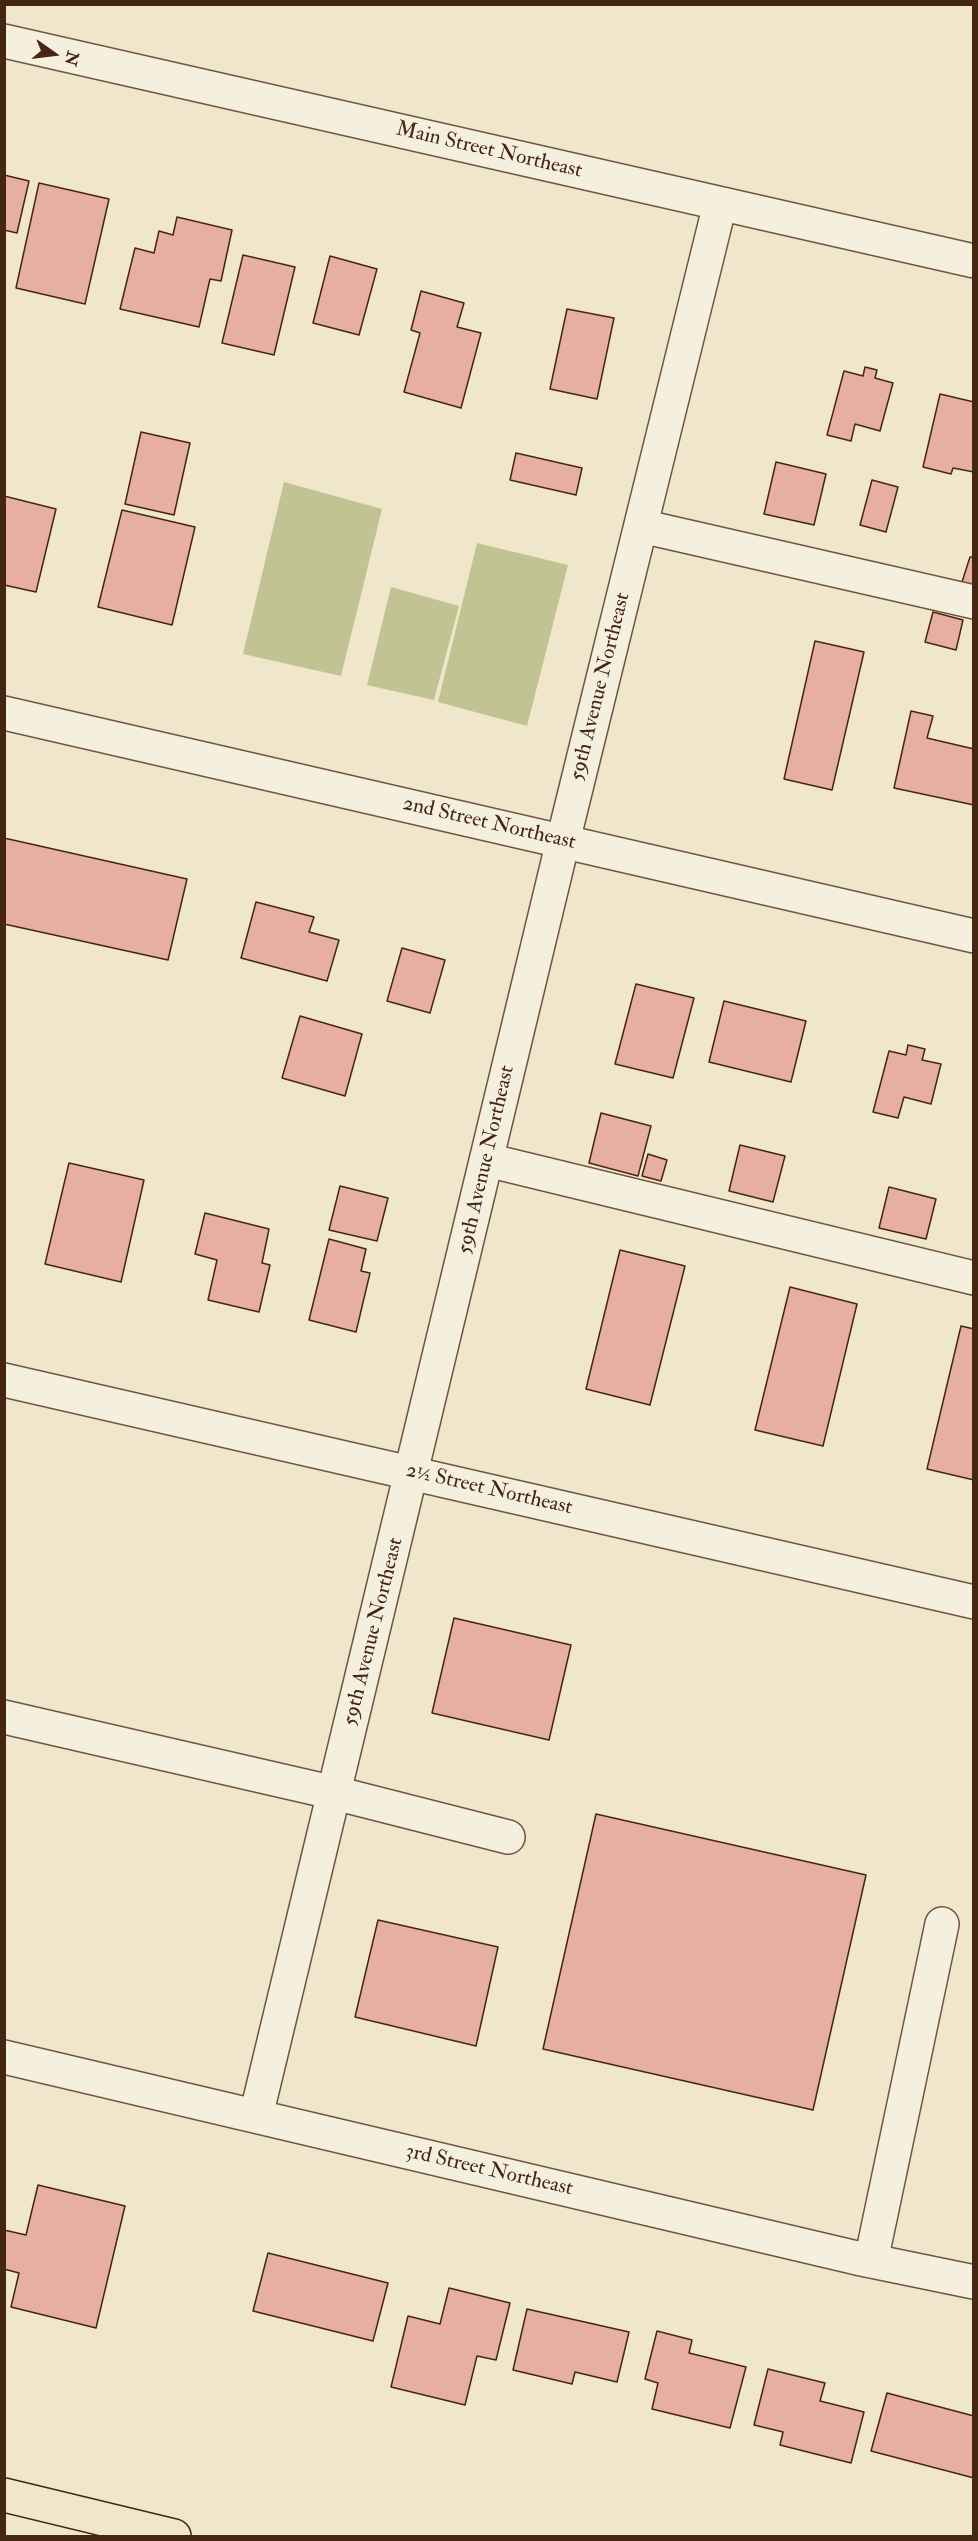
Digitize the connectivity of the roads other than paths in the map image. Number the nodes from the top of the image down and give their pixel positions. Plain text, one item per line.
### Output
1 (4, 41) edge
2 (720, 204) junction
3 (974, 261) edge
4 (641, 526) junction
5 (974, 602) edge
6 (4, 713) edge
7 (563, 841) junction
8 (974, 936) edge
9 (487, 1160) junction
10 (974, 1278) edge
11 (4, 1380) edge
12 (412, 1472) junction
13 (974, 1602) edge
14 (4, 1717) edge
15 (335, 1793) junction
16 (508, 1837) dead end
17 (942, 1924) dead end
18 (4, 2058) edge
19 (256, 2116) junction
20 (871, 2261) junction
21 (974, 2282) edge
22 (4, 2495) edge
23 (174, 2536) edge

1 - 2 street, Main Street Northeast
2 - 3 street, Main Street Northeast
2 - 4 street, 59th Avenue Northeast
4 - 5 street
4 - 7 street, 59th Avenue Northeast
6 - 7 street, 2nd Street Northeast
7 - 8 street, 2nd Street Northeast
7 - 9 street, 59th Avenue Northeast
9 - 10 street
9 - 12 street, 59th Avenue Northeast
11 - 12 street, 2½ Street Northeast
12 - 13 street, 2½ Street Northeast
12 - 15 street, 59th Avenue Northeast
14 - 15 street
15 - 16 street
15 - 19 street, 59th Avenue Northeast
17 - 20 street
18 - 19 street, 3rd Street Northeast
19 - 20 street, 3rd Street Northeast
20 - 21 street, 3rd Street Northeast
22 - 23 main road

